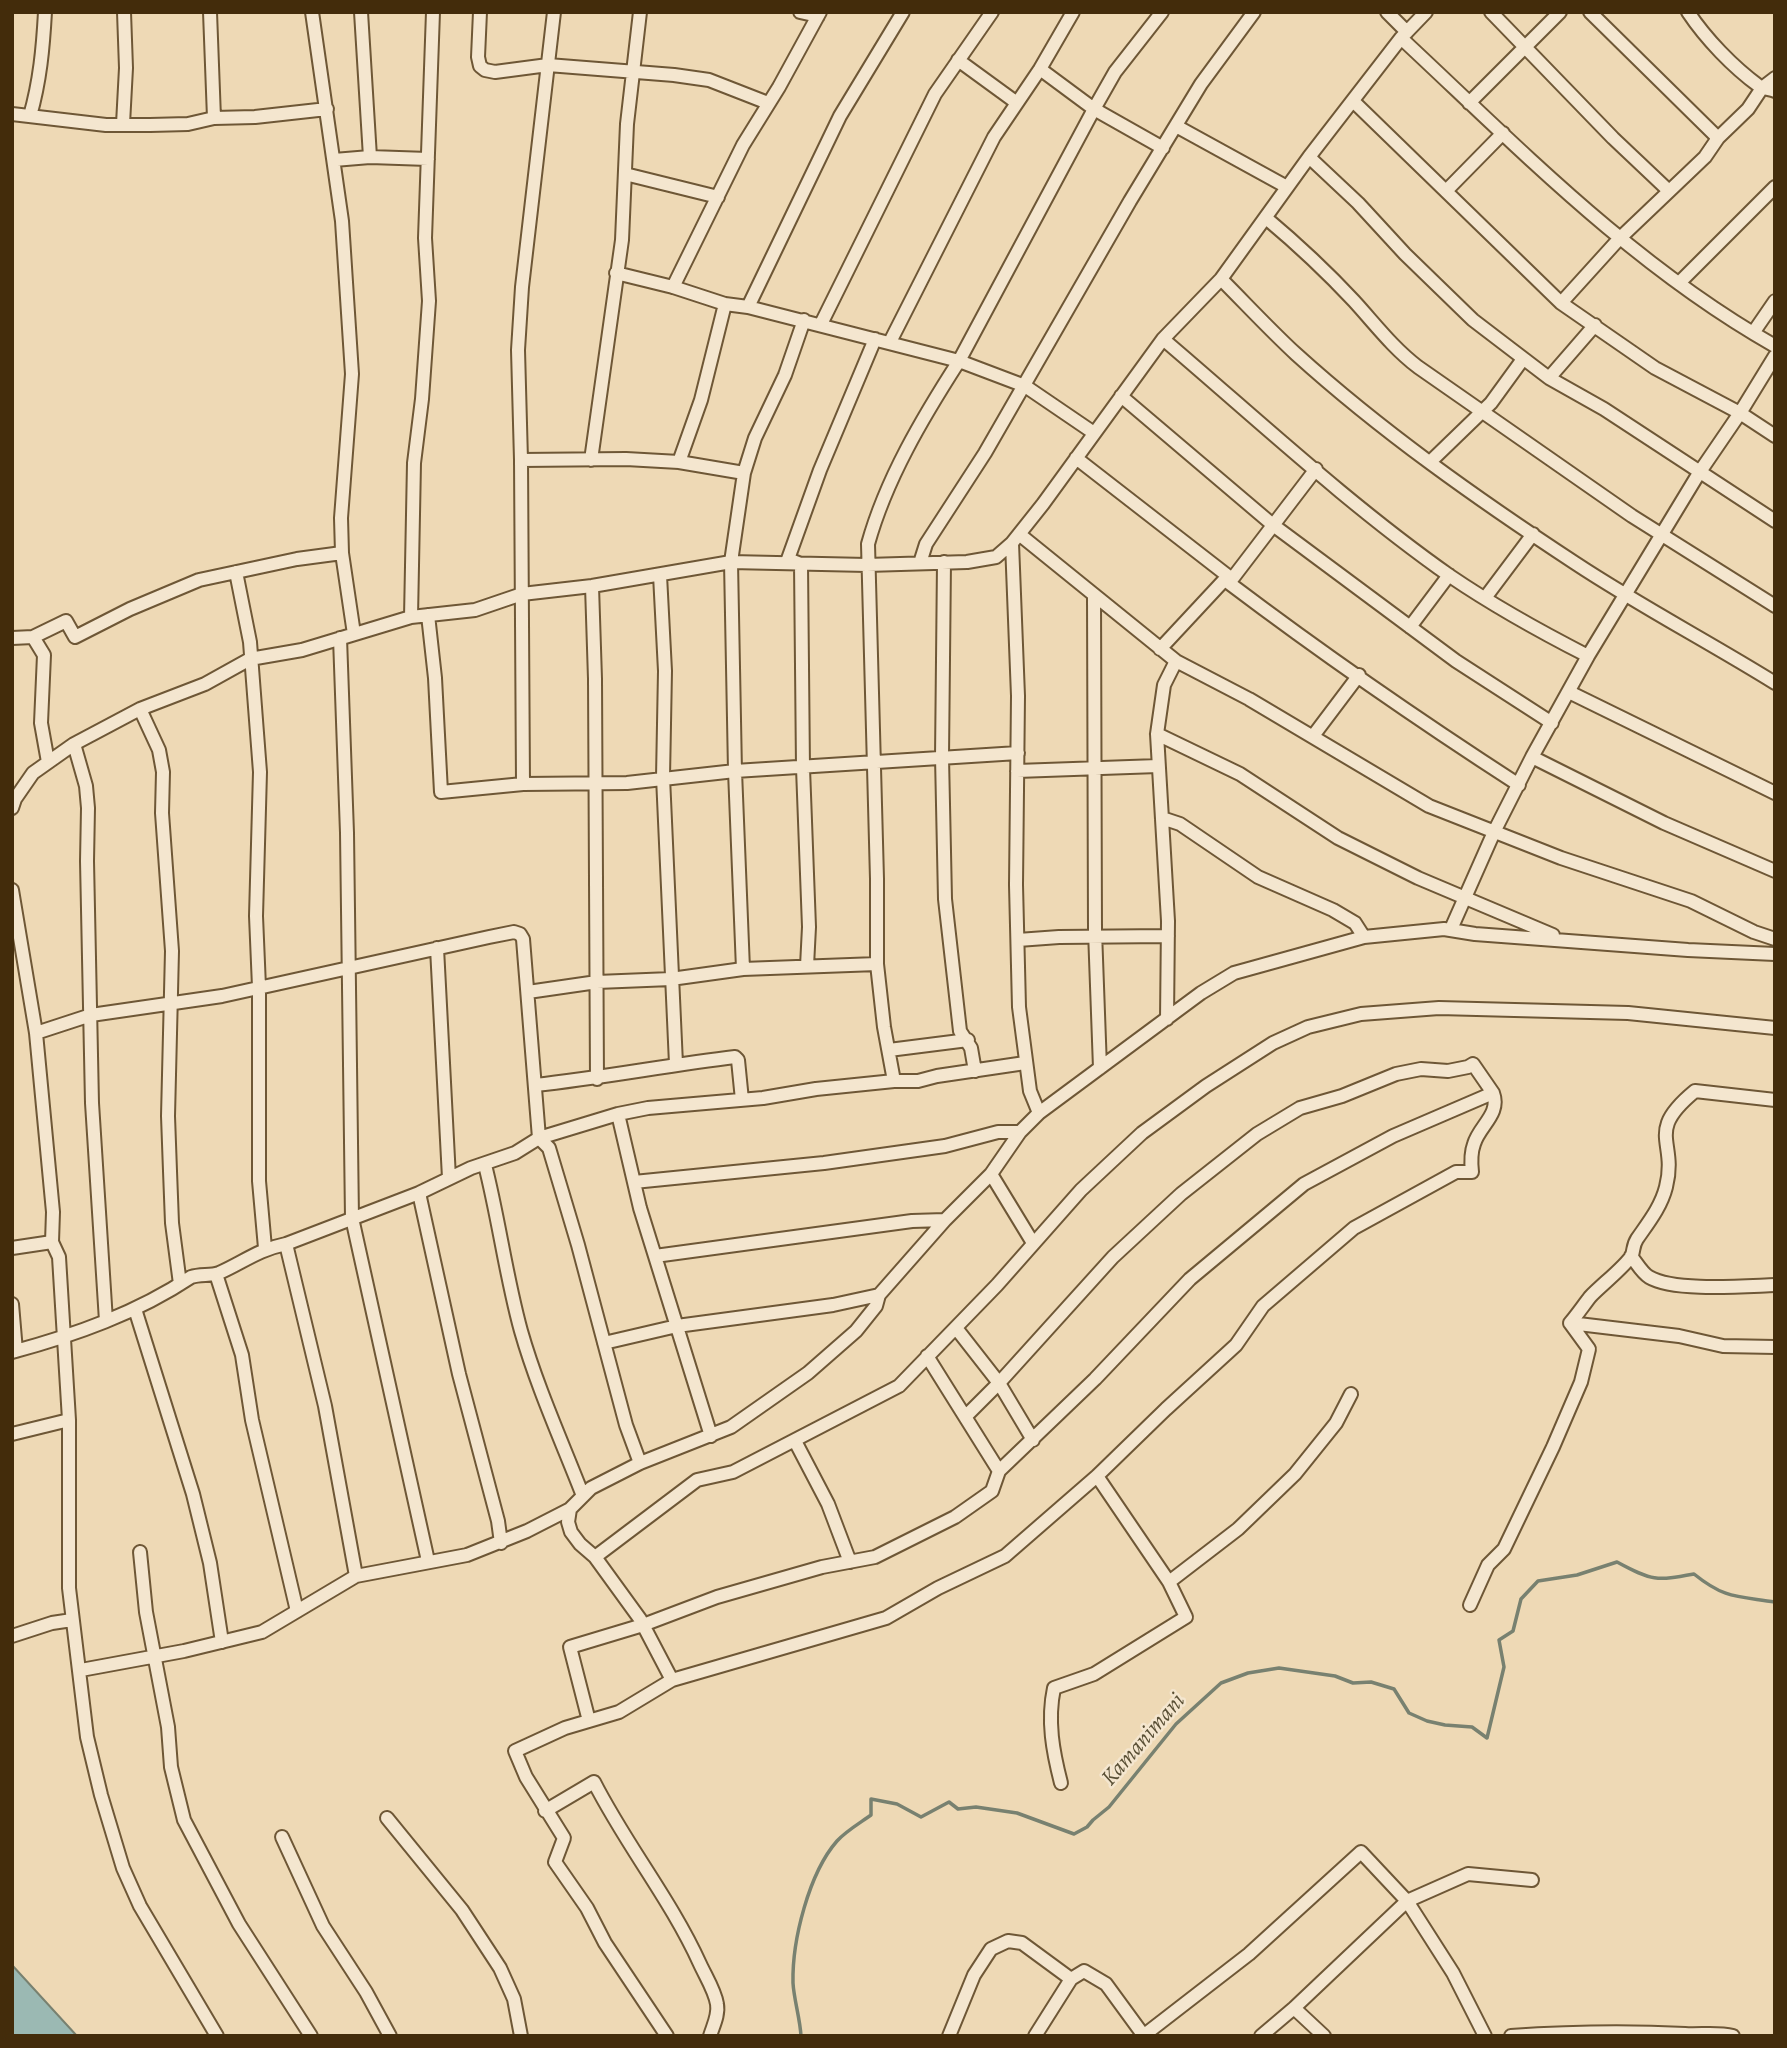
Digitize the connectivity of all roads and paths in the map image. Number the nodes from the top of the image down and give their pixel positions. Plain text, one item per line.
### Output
1 (45, 12) edge
2 (124, 12) edge
3 (210, 12) edge
4 (312, 12) edge
5 (360, 12) edge
6 (433, 12) edge
7 (480, 12) edge
8 (554, 12) edge
9 (640, 12) edge
10 (800, 12) edge
11 (903, 12) edge
12 (992, 12) edge
13 (1073, 12) edge
14 (1162, 12) edge
15 (1254, 12) edge
16 (1387, 12) edge
17 (1426, 12) edge
18 (1491, 12) edge
19 (1560, 12) edge
20 (1590, 12) edge
21 (1688, 12) edge
22 (819, 14) edge
23 (1404, 35) junction
24 (1526, 48) junction
25 (958, 60) junction
26 (548, 65) junction
27 (1040, 69) junction
28 (635, 72) junction
29 (1775, 78) edge
30 (1768, 89) edge
31 (1353, 101) junction
32 (768, 103) junction
33 (1017, 103) junction
34 (1469, 103) junction
35 (327, 109) junction
36 (1094, 109) junction
37 (12, 114) edge
38 (30, 116) junction
39 (214, 118) junction
40 (123, 124) junction
41 (1176, 127) junction
42 (1503, 133) junction
43 (1718, 138) junction
44 (1164, 148) junction
45 (370, 157) junction
46 (1309, 157) junction
47 (428, 159) junction
48 (334, 160) junction
49 (625, 174) junction
50 (1287, 187) junction
51 (1775, 187) edge
52 (1446, 191) junction
53 (1669, 191) junction
54 (718, 197) junction
55 (1266, 218) junction
56 (1619, 239) junction
57 (616, 273) junction
58 (1221, 279) junction
59 (1679, 283) junction
60 (673, 287) junction
61 (1775, 301) edge
62 (1561, 303) junction
63 (725, 304) junction
64 (748, 307) junction
65 (804, 320) junction
66 (821, 324) junction
67 (1595, 325) junction
68 (1753, 333) junction
69 (875, 339) junction
70 (1163, 339) junction
71 (890, 342) junction
72 (1775, 346) edge
73 (1775, 356) edge
74 (1523, 359) junction
75 (959, 360) junction
76 (1549, 377) junction
77 (1025, 386) junction
78 (1121, 396) junction
79 (1740, 412) junction
80 (1481, 413) junction
81 (1094, 433) junction
82 (1775, 436) edge
83 (1076, 458) junction
84 (522, 460) junction
85 (592, 460) junction
86 (679, 462) junction
87 (1430, 462) junction
88 (1316, 469) junction
89 (1699, 472) junction
90 (744, 474) junction
91 (1775, 521) edge
92 (1273, 525) junction
93 (1533, 534) junction
94 (1661, 536) junction
95 (1015, 539) junction
96 (342, 553) junction
97 (731, 562) junction
98 (920, 562) junction
99 (944, 562) junction
100 (800, 564) junction
101 (867, 565) junction
102 (236, 572) junction
103 (660, 575) junction
104 (1449, 575) junction
105 (1229, 579) junction
106 (592, 586) junction
107 (1626, 593) junction
108 (522, 594) junction
109 (1094, 595) junction
110 (1485, 598) junction
111 (1775, 606) edge
112 (428, 615) junction
113 (411, 617) junction
114 (1410, 627) junction
115 (354, 634) junction
116 (33, 637) junction
117 (12, 638) edge
118 (340, 638) junction
119 (1160, 649) junction
120 (1588, 656) junction
121 (250, 659) junction
122 (1176, 661) junction
123 (1359, 675) junction
124 (1775, 683) edge
125 (1569, 692) junction
126 (140, 709) junction
127 (1552, 723) junction
128 (1157, 734) junction
129 (1313, 736) junction
130 (74, 744) junction
131 (1018, 753) junction
132 (942, 757) junction
133 (1532, 757) junction
134 (48, 762) junction
135 (874, 762) junction
136 (1158, 766) junction
137 (803, 768) junction
138 (1093, 770) junction
139 (734, 771) junction
140 (1017, 771) junction
141 (663, 777) junction
142 (594, 782) junction
143 (523, 784) junction
144 (1519, 785) junction
145 (1775, 793) edge
146 (12, 808) edge
147 (1162, 818) junction
148 (1494, 832) junction
149 (1775, 871) edge
150 (12, 890) edge
151 (1464, 898) junction
152 (1451, 929) junction
153 (1168, 936) junction
154 (1364, 937) junction
155 (1095, 938) junction
156 (1775, 939) edge
157 (1018, 940) junction
158 (1566, 941) junction
159 (437, 948) junction
160 (1775, 954) edge
161 (877, 964) junction
162 (807, 966) junction
163 (26, 968) junction
164 (347, 968) junction
165 (743, 970) junction
166 (12, 971) edge
167 (671, 979) junction
168 (597, 982) junction
169 (259, 987) junction
170 (527, 992) junction
171 (170, 1002) junction
172 (91, 1015) junction
173 (1167, 1019) junction
174 (1775, 1028) edge
175 (36, 1033) junction
176 (968, 1040) junction
177 (889, 1050) junction
178 (1025, 1063) junction
179 (676, 1064) junction
180 (1100, 1068) junction
181 (975, 1071) junction
182 (597, 1079) junction
183 (894, 1081) junction
184 (535, 1085) junction
185 (1493, 1093) junction
186 (742, 1100) junction
187 (1775, 1100) edge
188 (1039, 1112) junction
189 (618, 1114) junction
190 (1020, 1132) junction
191 (539, 1138) junction
192 (485, 1165) junction
193 (991, 1174) junction
194 (449, 1178) junction
195 (634, 1182) junction
196 (419, 1193) junction
197 (352, 1218) junction
198 (945, 1220) junction
199 (52, 1242) junction
200 (1033, 1243) junction
201 (286, 1244) junction
202 (12, 1248) edge
203 (265, 1248) junction
204 (654, 1256) junction
205 (1631, 1256) junction
206 (216, 1274) junction
207 (180, 1284) junction
208 (1775, 1285) edge
209 (879, 1294) junction
210 (12, 1304) edge
211 (135, 1309) junction
212 (106, 1321) junction
213 (1570, 1323) junction
214 (677, 1326) junction
215 (956, 1328) junction
216 (64, 1337) junction
217 (604, 1343) junction
218 (1775, 1348) edge
219 (14, 1352) edge
220 (928, 1356) junction
221 (999, 1383) junction
222 (1351, 1394) dead end
223 (966, 1416) junction
224 (69, 1420) junction
225 (12, 1434) edge
226 (710, 1436) junction
227 (1033, 1440) junction
228 (795, 1441) junction
229 (640, 1463) junction
230 (999, 1471) junction
231 (1097, 1476) junction
232 (583, 1496) junction
233 (570, 1509) junction
234 (501, 1543) junction
235 (140, 1552) dead end
236 (595, 1557) junction
237 (428, 1562) junction
238 (850, 1562) junction
239 (356, 1576) junction
240 (1169, 1582) junction
241 (1470, 1605) dead end
242 (297, 1611) junction
243 (72, 1620) junction
244 (643, 1625) junction
245 (12, 1636) edge
246 (222, 1642) junction
247 (153, 1656) junction
248 (81, 1670) junction
249 (673, 1680) junction
250 (589, 1721) junction
251 (1061, 1783) dead end
252 (545, 1811) junction
253 (387, 1818) dead end
254 (282, 1837) dead end
255 (1532, 1880) dead end
256 (1407, 1901) junction
257 (1071, 1979) junction
258 (1294, 2008) junction
259 (217, 2036) edge
260 (311, 2036) edge
261 (390, 2036) edge
262 (522, 2036) edge
263 (667, 2036) edge
264 (710, 2036) edge
265 (948, 2036) edge
266 (1035, 2036) edge
267 (1144, 2036) edge
268 (1261, 2036) edge
269 (1324, 2036) edge
270 (1485, 2036) edge
271 (1511, 2036) edge
272 (1733, 2036) edge

1 - 38 street
2 - 40 street
3 - 39 street
4 - 35 street
5 - 45 street
6 - 47 street
7 - 26 street
8 - 26 street
9 - 28 street
10 - 22 street
11 - 64 street
12 - 25 street
13 - 27 street
14 - 36 street
15 - 41 street
16 - 23 street
17 - 23 street
18 - 24 street
19 - 24 street
20 - 43 street
21 - 30 street
22 - 32 street
23 - 31 street
23 - 34 street
24 - 34 street
24 - 53 street
25 - 33 street
25 - 66 street
26 - 28 street
26 - 84 street
27 - 33 street
27 - 36 street
28 - 32 street
28 - 49 street
29 - 30 street
30 - 43 street
31 - 46 street
31 - 52 street
32 - 54 street
33 - 71 street
34 - 42 street
35 - 39 street
35 - 48 street
36 - 44 street
36 - 75 street
37 - 38 street
38 - 40 street
39 - 40 street
41 - 44 street
41 - 50 street
42 - 52 street
42 - 56 street
43 - 53 street
44 - 77 street
45 - 47 street
45 - 48 street
46 - 50 street
46 - 74 street
47 - 113 street
48 - 96 street
49 - 54 street
49 - 57 street
50 - 55 street
51 - 59 street
52 - 62 street
53 - 56 street
54 - 60 street
55 - 58 street
55 - 80 street
56 - 59 street
56 - 62 street
57 - 60 street
57 - 85 street
58 - 70 street
58 - 87 street
59 - 68 street
60 - 63 street
61 - 68 street
62 - 67 street
63 - 64 street
63 - 86 street
64 - 65 street
65 - 66 street
65 - 90 street
66 - 69 street
67 - 76 street
67 - 79 street
68 - 72 street
69 - 71 street
69 - 100 street
70 - 78 street
70 - 88 street
71 - 75 street
73 - 79 street
74 - 76 street
74 - 80 street
75 - 77 street
75 - 101 street
76 - 89 street
77 - 81 street
77 - 98 street
78 - 81 street
78 - 92 street
79 - 82 street
79 - 89 street
80 - 87 street
80 - 94 street
81 - 83 street
83 - 95 street
83 - 105 street
84 - 85 street
84 - 108 street
85 - 86 street
86 - 90 street
87 - 93 street
88 - 92 street
88 - 104 street
89 - 91 street
89 - 94 street
90 - 97 street
92 - 105 street
92 - 114 street
93 - 107 street
93 - 110 street
94 - 107 street
94 - 111 street
95 - 99 street
95 - 109 street
95 - 131 street
96 - 102 street
96 - 115 street
97 - 100 street
97 - 103 street
97 - 139 street
98 - 99 street
98 - 101 street
99 - 132 street
100 - 101 street
100 - 137 street
101 - 135 street
102 - 116 street
102 - 121 street
103 - 106 street
103 - 141 street
104 - 110 street
104 - 114 street
105 - 119 street
105 - 123 street
106 - 108 street
106 - 142 street
107 - 120 street
107 - 124 street
108 - 112 street
108 - 143 street
109 - 119 street
109 - 138 street
110 - 120 street
112 - 113 street
112 - 143 street
113 - 115 street
114 - 127 street
115 - 118 street
116 - 117 street
116 - 134 street
118 - 121 street
118 - 164 street
119 - 122 street
120 - 125 street
121 - 126 street
121 - 169 street
122 - 128 street
122 - 129 street
123 - 129 street
123 - 144 street
125 - 127 street
125 - 145 street
126 - 130 street
126 - 171 street
127 - 133 street
128 - 136 street
128 - 151 street
129 - 148 street
130 - 134 street
130 - 172 street
131 - 132 street
131 - 140 street
132 - 135 street
132 - 176 street
133 - 144 street
133 - 149 street
134 - 146 street
135 - 137 street
135 - 161 street
136 - 138 street
136 - 147 street
137 - 139 street
137 - 162 street
138 - 140 street
138 - 155 street
139 - 141 street
139 - 165 street
140 - 157 street
141 - 142 street
141 - 167 street
142 - 143 street
142 - 168 street
144 - 148 street
147 - 153 street
147 - 154 street
148 - 151 street
148 - 156 street
150 - 163 street
151 - 152 street
151 - 158 street
152 - 154 street
152 - 158 street
153 - 155 street
153 - 173 street
154 - 173 street
155 - 157 street
155 - 180 street
157 - 178 street
158 - 160 street
159 - 164 street
159 - 170 street
159 - 194 street
161 - 162 street
161 - 177 street
162 - 165 street
163 - 166 street
163 - 175 street
164 - 169 street
164 - 197 street
165 - 167 street
167 - 168 street
167 - 179 street
168 - 170 street
168 - 182 street
169 - 171 street
169 - 203 street
170 - 184 street
171 - 172 street
171 - 207 street
172 - 175 street
172 - 212 street
173 - 180 street
174 - 200 street
175 - 199 street
176 - 177 street
176 - 181 street
177 - 183 street
178 - 181 street
178 - 188 street
179 - 182 street
179 - 186 street
180 - 188 street
181 - 183 street
182 - 184 street
183 - 186 street
184 - 191 street
185 - 221 street
185 - 227 street
185 - 231 street
186 - 189 street
187 - 205 street
188 - 190 street
189 - 191 street
189 - 195 street
190 - 193 street
190 - 195 street
191 - 192 street
191 - 217 street
192 - 194 street
192 - 232 street
193 - 198 street
193 - 200 street
194 - 196 street
195 - 204 street
196 - 197 street
196 - 234 street
197 - 201 street
197 - 237 street
198 - 204 street
198 - 209 street
199 - 202 street
199 - 216 street
200 - 215 street
201 - 203 street
201 - 239 street
203 - 206 street
204 - 214 street
205 - 208 street
205 - 213 street
206 - 207 street
206 - 242 street
207 - 211 street
209 - 214 street
209 - 226 street
210 - 219 street
211 - 212 street
211 - 246 street
212 - 216 street
213 - 218 street
213 - 241 street
214 - 217 street
214 - 226 street
215 - 220 street
215 - 221 street
216 - 219 street
216 - 224 street
217 - 229 street
220 - 223 street
220 - 228 street
221 - 223 street
221 - 227 street
222 - 240 street
223 - 230 street
224 - 225 street
224 - 243 street
226 - 229 street
227 - 230 street
228 - 236 street
228 - 238 street
229 - 232 street
230 - 238 street
231 - 240 street
231 - 249 street
232 - 233 street
233 - 234 street
233 - 236 street
234 - 237 street
235 - 247 street
236 - 244 street
237 - 239 street
238 - 244 street
239 - 242 street
240 - 251 street
242 - 246 street
243 - 245 street
243 - 248 street
244 - 249 street
244 - 250 street
246 - 247 street
247 - 248 street
247 - 260 street
248 - 259 street
249 - 250 street
250 - 252 street
252 - 263 street
252 - 264 street
253 - 262 street
254 - 261 street
255 - 256 street
256 - 258 street
256 - 267 street
256 - 270 street
257 - 265 street
257 - 266 street
257 - 267 street
258 - 268 street
258 - 269 street
271 - 272 street

